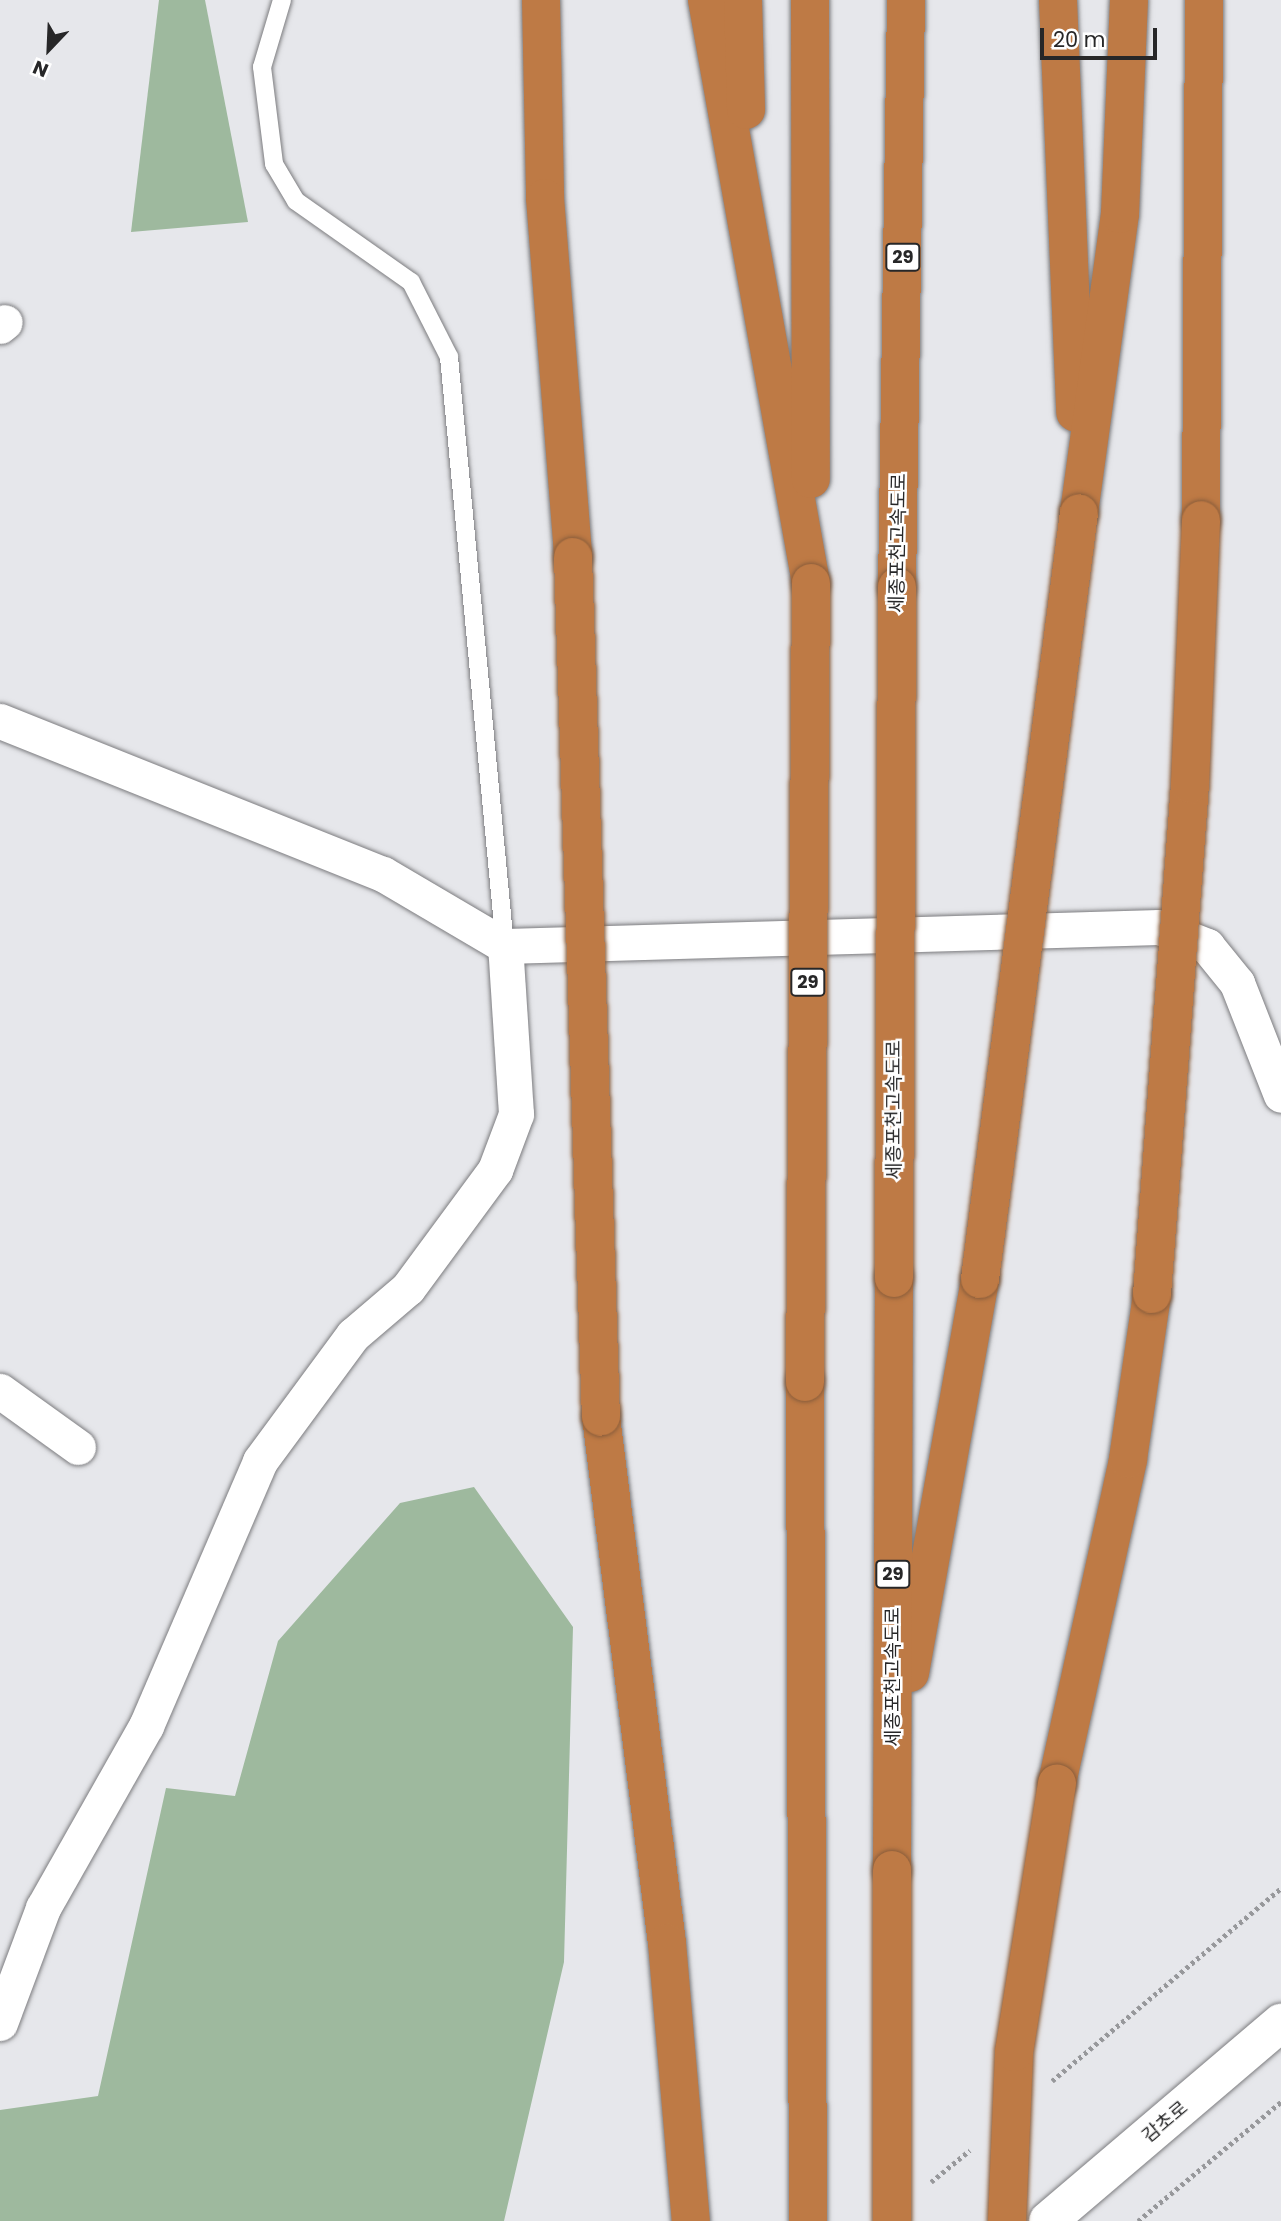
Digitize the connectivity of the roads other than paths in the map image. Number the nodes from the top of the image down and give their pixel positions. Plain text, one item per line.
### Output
1 (282, 0) edge
2 (541, 0) edge
3 (564, 0) edge
4 (707, 0) edge
5 (743, 0) edge
6 (810, 0) edge
7 (906, 0) edge
8 (1058, 0) edge
9 (1129, 0) edge
10 (1189, 0) edge
11 (1204, 0) edge
12 (749, 233) junction
13 (1202, 256) junction
14 (1079, 513) junction
15 (573, 557) junction
16 (811, 583) junction
17 (0, 721) edge
18 (505, 946) junction
19 (1281, 1095) edge
20 (0, 1391) edge
21 (78, 1447) dead end
22 (892, 1775) junction
23 (0, 2022) edge
24 (1281, 2023) edge
25 (691, 2221) edge
26 (808, 2221) edge
27 (892, 2221) edge
28 (1007, 2221) edge
29 (1048, 2221) edge

1 - 18 lane
2 - 15 highway
3 - 15 highway
4 - 12 highway
5 - 12 highway
6 - 16 highway, 29
7 - 22 highway, 세종포천고속도로 / 29, bridge
8 - 14 highway
9 - 14 highway
10 - 13 highway
11 - 13 highway
12 - 16 highway
13 - 28 highway, bridge
14 - 22 highway, bridge
15 - 25 highway, bridge
16 - 26 highway, 29, bridge
17 - 18 street
18 - 19 street
18 - 23 street
20 - 21 street
22 - 27 highway, 세종포천고속도로 / 29, bridge
24 - 29 main road, 감초로

